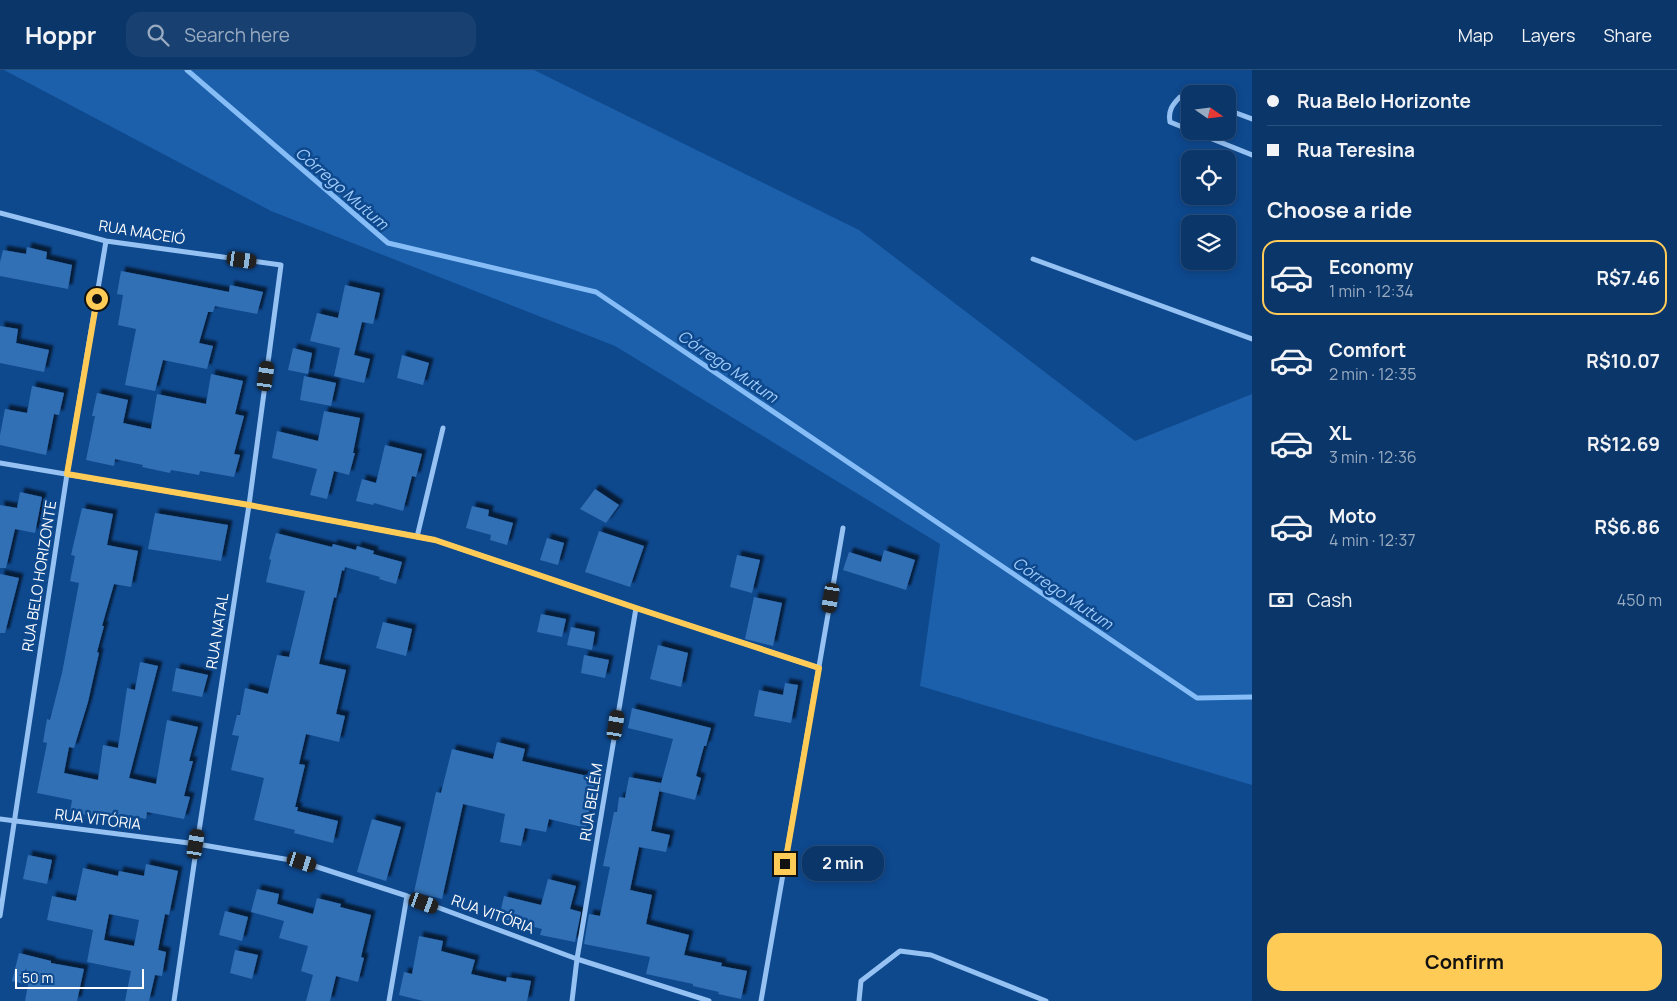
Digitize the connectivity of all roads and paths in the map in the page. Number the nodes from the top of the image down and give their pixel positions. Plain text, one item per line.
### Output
1 (1181, 97) edge
2 (1236, 113) edge
3 (1252, 119) edge
4 (1181, 126) edge
5 (1215, 140) edge
6 (1252, 155) edge
7 (0, 213) edge
8 (106, 241) junction
9 (1033, 259) dead end
10 (281, 265) joint
11 (1252, 339) edge
12 (443, 428) dead end
13 (0, 463) edge
14 (67, 474) junction
15 (249, 505) junction
16 (843, 528) dead end
17 (418, 537) junction
18 (636, 608) junction
19 (819, 668) junction
20 (0, 819) edge
21 (15, 821) junction
22 (196, 844) junction
23 (407, 896) junction
24 (0, 916) edge
25 (578, 958) junction
26 (174, 1001) edge
27 (389, 1001) edge
28 (572, 1001) edge
29 (709, 1001) edge
30 (762, 1001) edge
31 (859, 1001) edge
32 (1046, 1001) edge

1 - 4 street
2 - 3 street
5 - 6 street
7 - 8 street, RUA MACEIÓ
8 - 10 street, RUA MACEIÓ
8 - 14 street, RUA BELO HORIZONTE
9 - 11 street
10 - 15 street, RUA NATAL
12 - 17 street
13 - 14 street
14 - 15 street
14 - 21 street, RUA BELO HORIZONTE
15 - 17 street
15 - 22 street, RUA NATAL
16 - 19 street
17 - 18 street
18 - 19 street
18 - 25 street, RUA BELÉM
19 - 30 street
20 - 21 street, RUA VITÓRIA
21 - 22 street, RUA VITÓRIA
21 - 24 street, RUA BELO HORIZONTE
22 - 23 street, RUA VITÓRIA
22 - 26 street, RUA NATAL
23 - 25 street, RUA VITÓRIA
23 - 27 street
25 - 28 street, RUA BELÉM
25 - 29 street, RUA VITÓRIA
31 - 32 street

